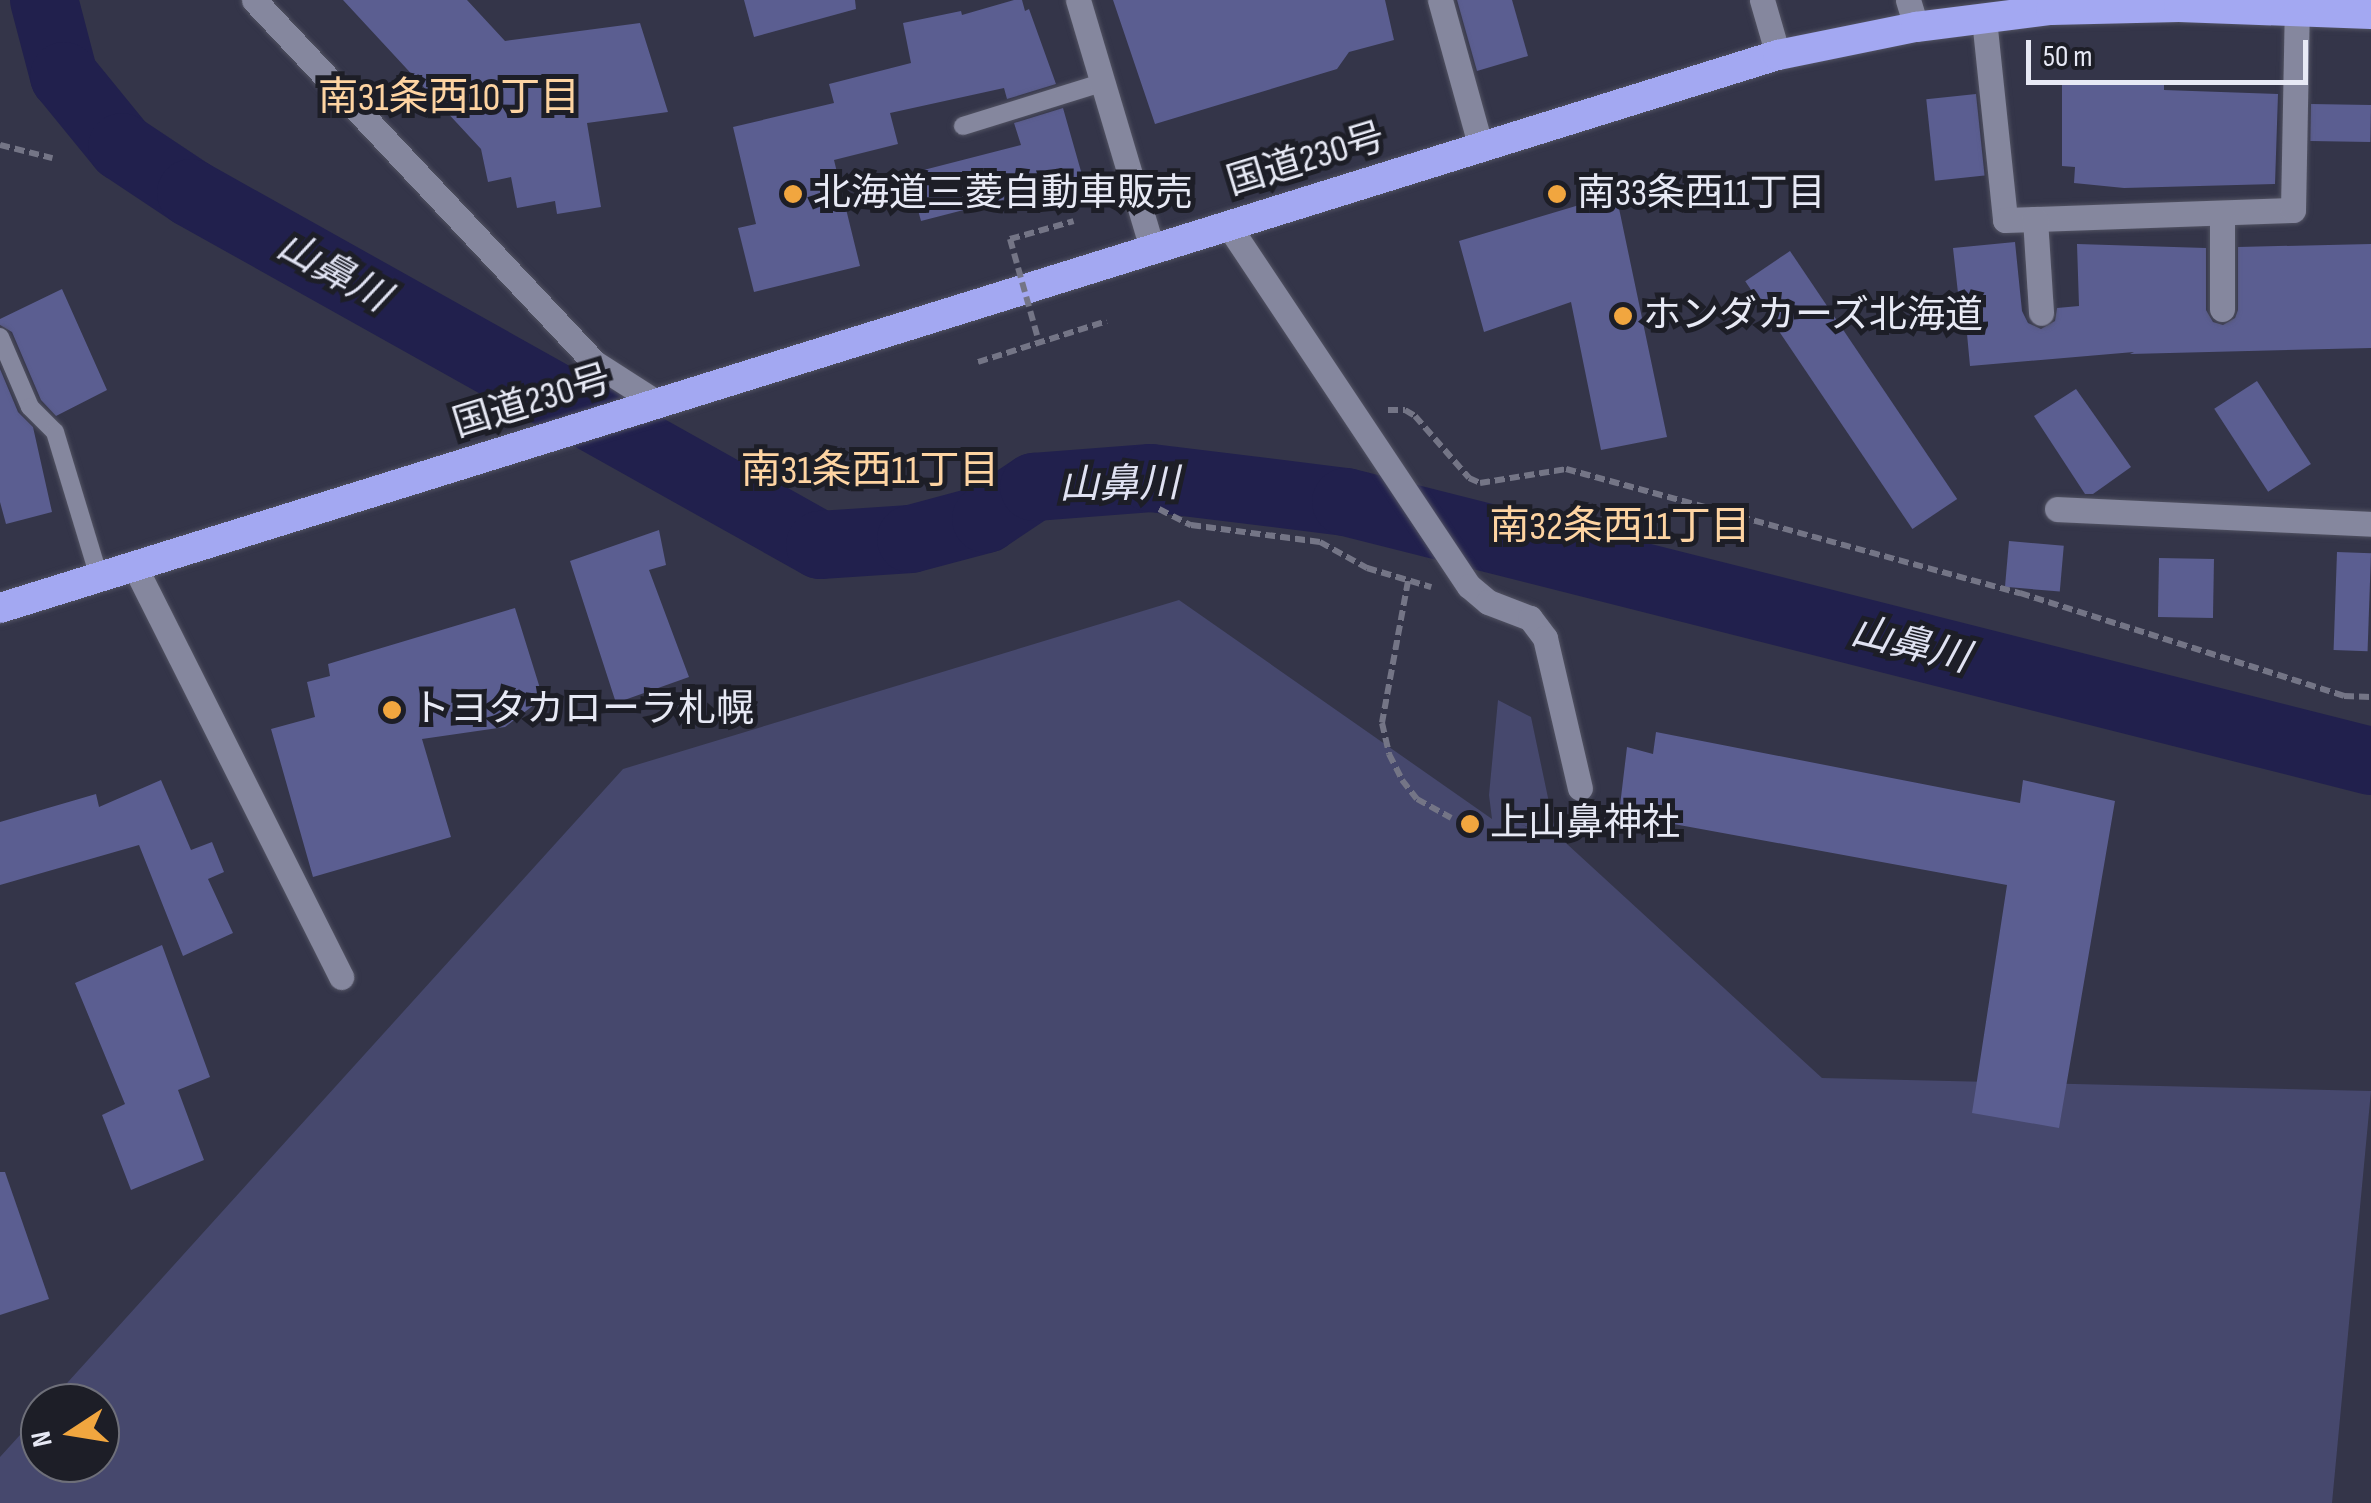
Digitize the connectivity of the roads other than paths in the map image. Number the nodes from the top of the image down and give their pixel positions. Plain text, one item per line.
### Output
1 (254, 0) edge
2 (1078, 0) edge
3 (1440, 0) edge
4 (1762, 0) edge
5 (2179, 2) edge
6 (2297, 10) junction
7 (1912, 14) edge
8 (2371, 14) edge
9 (1984, 19) junction
10 (1778, 55) junction
11 (1104, 82) junction
12 (964, 126) dead end
13 (1481, 148) junction
14 (2222, 213) junction
15 (2035, 219) junction
16 (1228, 225) junction
17 (1152, 248) junction
18 (2222, 310) dead end
19 (2041, 313) dead end
20 (0, 337) edge
21 (651, 407) junction
22 (2056, 510) dead end
23 (2371, 524) edge
24 (135, 567) junction
25 (99, 578) junction
26 (0, 608) edge
27 (1580, 788) dead end
28 (341, 977) dead end

1 - 21 street
2 - 11 street
3 - 13 street
4 - 10 street
5 - 6 highway, 国道230号
5 - 9 highway, 国道230号
6 - 8 highway, 国道230号
6 - 14 street
7 - 9 highway, 国道230号
7 - 10 highway, 国道230号
9 - 15 street
10 - 13 highway, 国道230号
11 - 12 lane
11 - 17 street
13 - 16 highway, 国道230号
14 - 15 street
14 - 18 street
15 - 19 street
16 - 17 highway, 国道230号
16 - 27 street
17 - 21 highway, 国道230号
20 - 25 lane
21 - 24 highway, 国道230号
22 - 23 street
24 - 25 highway, 国道230号
24 - 28 street
25 - 26 highway, 国道230号

